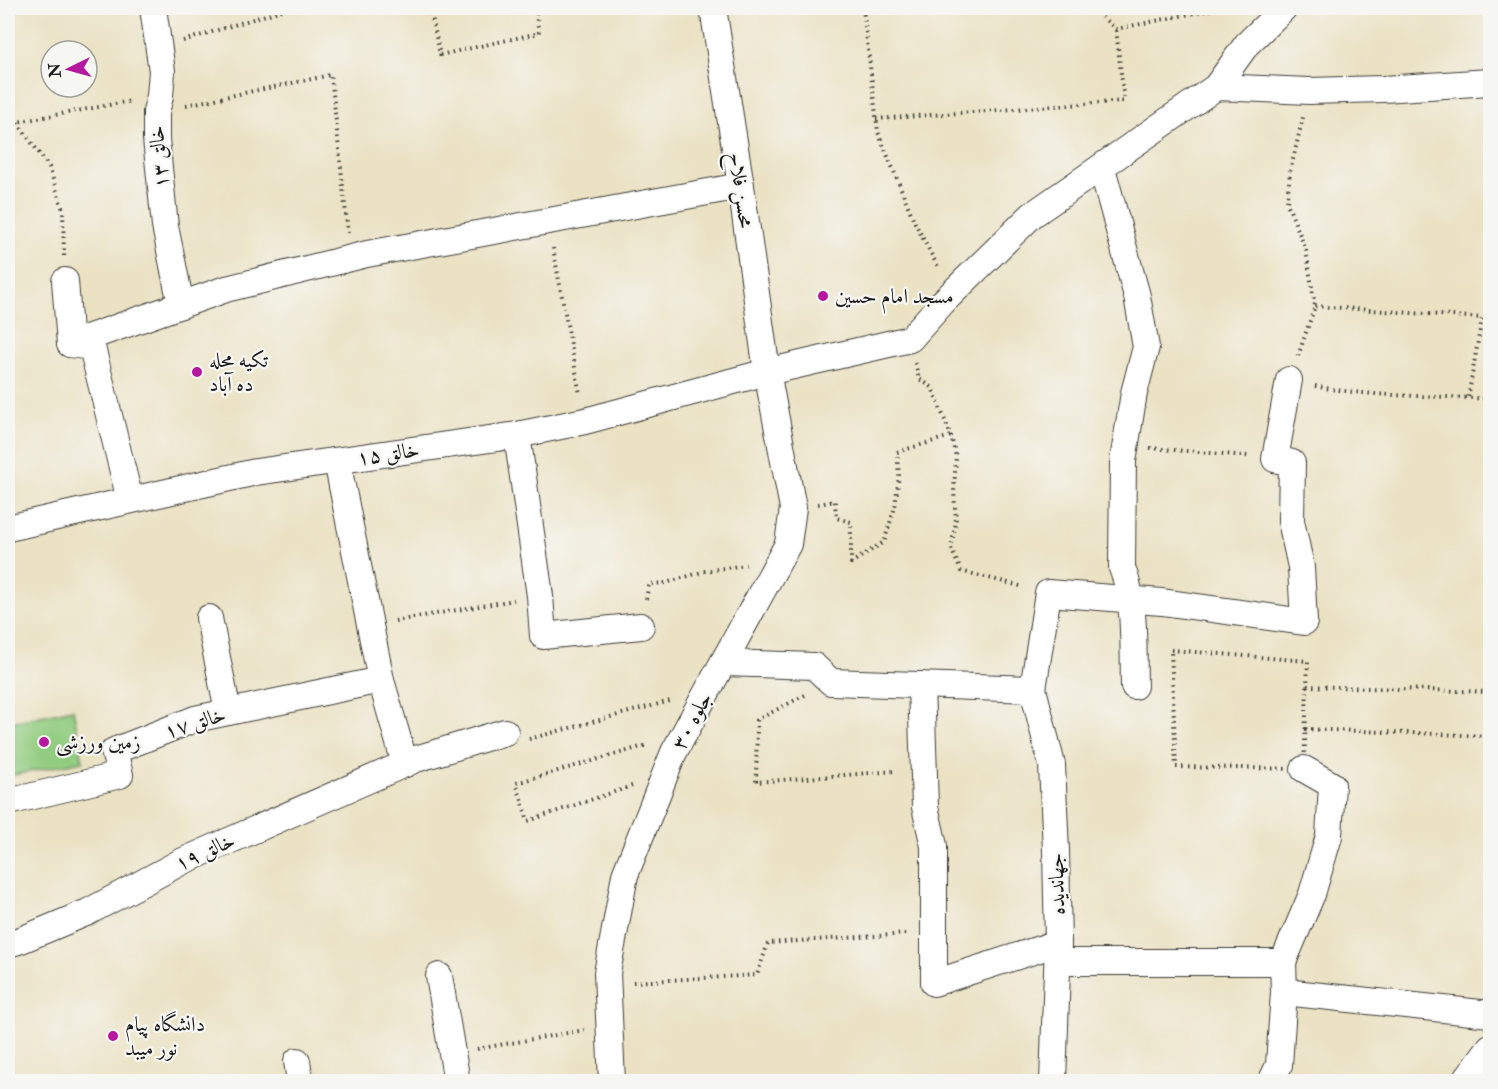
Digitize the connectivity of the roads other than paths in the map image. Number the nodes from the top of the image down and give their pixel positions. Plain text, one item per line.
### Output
1 (153, 8) edge
2 (713, 8) edge
3 (1284, 8) edge
4 (1491, 82) edge
5 (1216, 87) junction
6 (1102, 168) junction
7 (741, 186) junction
8 (64, 281) road end
9 (181, 305) junction
10 (70, 344) junction
11 (767, 372) junction
12 (1289, 380) road end
13 (518, 435) junction
14 (337, 461) junction
15 (130, 500) junction
16 (8, 528) edge
17 (1131, 599) junction
18 (209, 618) dead end
19 (641, 626) road end
20 (723, 663) junction
21 (381, 680) junction
22 (921, 685) junction
23 (1134, 686) dead end
24 (1033, 689) junction
25 (228, 712) junction
26 (504, 732) road end
27 (411, 762) junction
28 (1304, 769) road end
29 (8, 802) edge
30 (8, 944) edge
31 (1058, 952) junction
32 (1283, 962) junction
33 (439, 976) dead end
34 (1284, 992) junction
35 (1491, 1014) edge
36 (1491, 1047) edge
37 (457, 1082) edge
38 (612, 1082) edge
39 (1053, 1082) edge
40 (1271, 1082) edge
41 (1464, 1082) edge

1 - 9 street, خالق ۱۳
2 - 7 street, محسن فلاح
3 - 5 street
4 - 5 street
5 - 6 street
6 - 11 street, خالق ۱۵
6 - 17 street
7 - 9 street
7 - 11 street, محسن فلاح
8 - 10 street
9 - 10 street
10 - 15 street
11 - 13 street, خالق ۱۵
11 - 20 street, جلوه ۳۰
12 - 17 street
13 - 14 street, خالق ۱۵
13 - 19 street
14 - 15 street, خالق ۱۵
14 - 21 street
15 - 16 street, خالق ۱۵
17 - 23 street
17 - 24 street, جهاندیده
18 - 25 street
20 - 22 street
20 - 38 street, جلوه ۳۰
21 - 25 street, خالق ۱۷
21 - 27 street
22 - 24 street
22 - 31 street
24 - 31 street, جهاندیده
25 - 29 street, خالق ۱۷
26 - 27 street, خالق ۱۹
27 - 30 street, خالق ۱۹
28 - 32 street
31 - 32 street
31 - 39 street, جهاندیده
32 - 34 street
33 - 37 street
34 - 35 street
34 - 40 street
36 - 41 street

